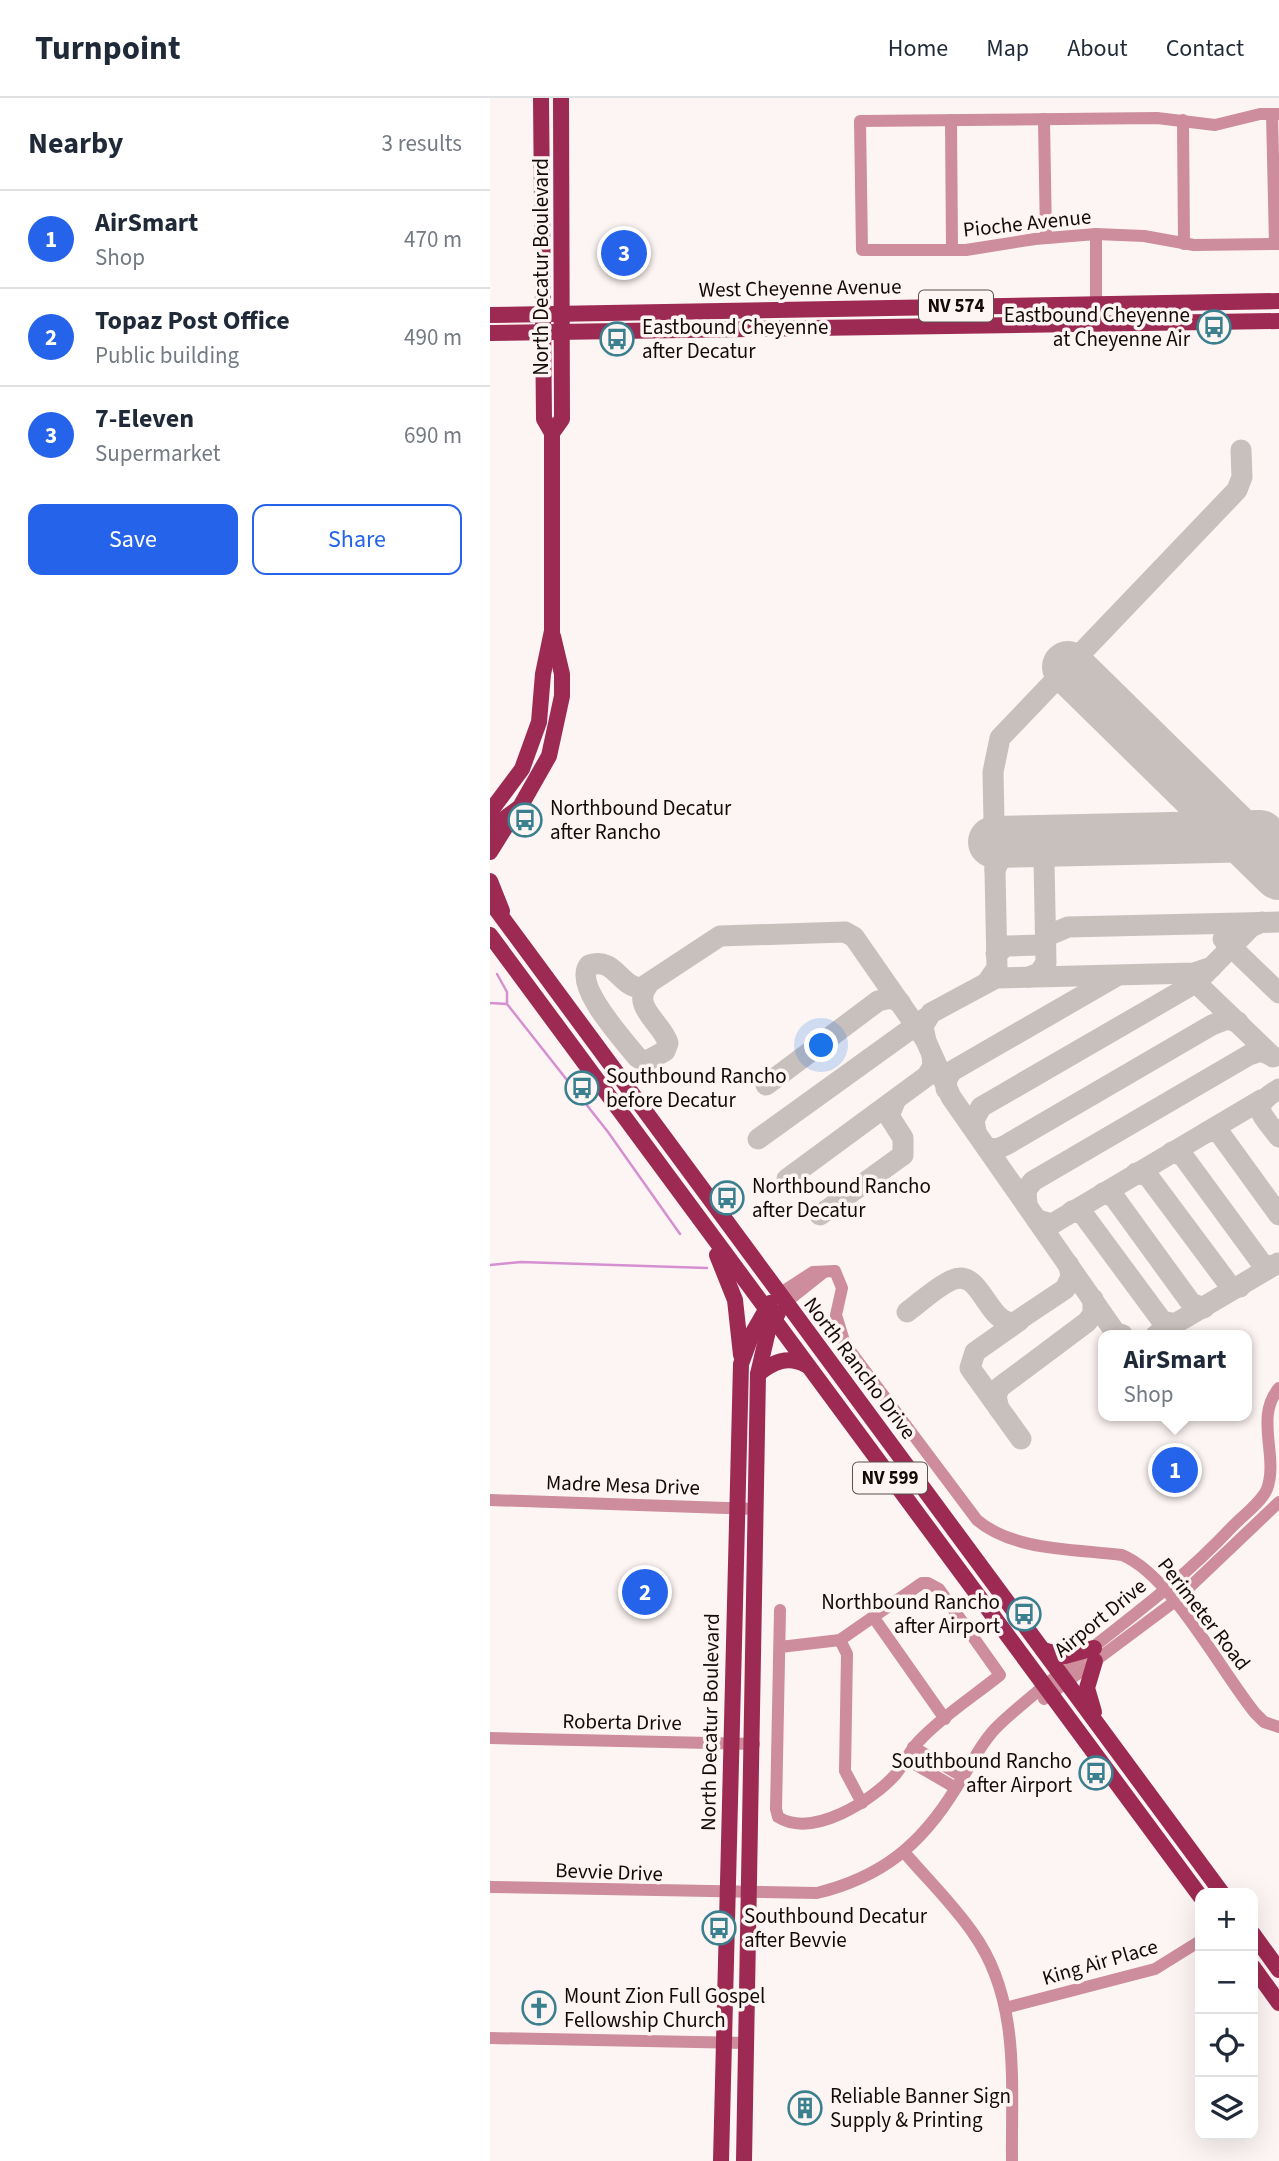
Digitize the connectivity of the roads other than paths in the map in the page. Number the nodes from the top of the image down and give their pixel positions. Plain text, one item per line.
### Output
1 (541, 98) edge
2 (561, 98) edge
3 (1276, 114) edge
4 (1044, 119) junction
5 (951, 120) junction
6 (1183, 120) junction
7 (1096, 234) junction
8 (1046, 238) junction
9 (1184, 244) junction
10 (1277, 244) edge
11 (952, 250) junction
12 (1279, 301) edge
13 (1096, 303) junction
14 (541, 313) junction
15 (563, 313) junction
16 (490, 315) edge
17 (1279, 321) edge
18 (1096, 324) junction
19 (562, 331) junction
20 (544, 332) junction
21 (490, 333) edge
22 (552, 433) junction
23 (552, 631) junction
24 (520, 807) junction
25 (490, 812) edge
26 (490, 829) edge
27 (490, 852) edge
28 (490, 881) edge
29 (490, 901) edge
30 (511, 928) junction
31 (490, 935) edge
32 (552, 1023) junction
33 (606, 1060) junction
34 (708, 1234) junction
35 (782, 1298) junction
36 (769, 1314) junction
37 (741, 1364) junction
38 (806, 1365) junction
39 (758, 1374) junction
40 (1279, 1388) edge
41 (490, 1500) edge
42 (1279, 1502) edge
43 (738, 1508) junction
44 (755, 1509) junction
45 (1165, 1591) junction
46 (1174, 1602) junction
47 (780, 1610) dead end
48 (874, 1618) junction
49 (840, 1640) junction
50 (733, 1647) junction
51 (780, 1647) junction
52 (1043, 1650) junction
53 (1095, 1654) junction
54 (1064, 1678) junction
55 (1047, 1691) junction
56 (754, 1713) junction
57 (945, 1719) junction
58 (1098, 1724) junction
59 (1279, 1727) edge
60 (490, 1738) edge
61 (730, 1744) junction
62 (754, 1744) junction
63 (914, 1747) junction
64 (906, 1759) junction
65 (960, 1783) junction
66 (862, 1803) junction
67 (904, 1852) junction
68 (490, 1887) edge
69 (1218, 1888) edge
70 (1195, 1889) edge
71 (727, 1894) junction
72 (750, 1894) junction
73 (1195, 1944) edge
74 (1260, 1953) edge
75 (1279, 1970) edge
76 (1258, 1974) edge
77 (1279, 2003) edge
78 (1005, 2008) junction
79 (490, 2038) edge
80 (723, 2043) junction
81 (746, 2043) junction
82 (721, 2161) edge
83 (744, 2161) edge
84 (1012, 2161) edge

1 - 14 main road, North Decatur Boulevard
2 - 15 main road, North Decatur Boulevard
3 - 6 street
3 - 10 street
4 - 5 street
4 - 6 street
4 - 8 street
5 - 11 street
5 - 11 street, Pioche Avenue
6 - 9 street
7 - 8 street, Pioche Avenue
7 - 9 street, Pioche Avenue
7 - 13 street
8 - 11 street, Pioche Avenue
9 - 10 street, Pioche Avenue
12 - 13 main road, West Cheyenne Avenue / NV 574
13 - 15 main road, West Cheyenne Avenue / NV 574
13 - 18 street
14 - 15 main road, West Cheyenne Avenue / NV 574
14 - 16 main road, West Cheyenne Avenue
14 - 20 main road, North Decatur Boulevard
15 - 19 main road, North Decatur Boulevard
17 - 18 main road, West Cheyenne Avenue / NV 574
18 - 19 main road, West Cheyenne Avenue / NV 574
19 - 20 main road, West Cheyenne Avenue / NV 574
19 - 22 main road, North Decatur Boulevard
20 - 21 main road, West Cheyenne Avenue
20 - 22 main road, North Decatur Boulevard
22 - 23 main road, North Decatur Boulevard
23 - 24 main road, North Decatur Boulevard
23 - 25 main road, North Decatur Boulevard
24 - 26 main road, North Decatur Boulevard
24 - 27 main road
28 - 30 main road
29 - 30 main road, North Rancho Drive / NV 599
30 - 33 main road, North Rancho Drive / NV 599
31 - 32 main road, North Rancho Drive / NV 599
32 - 33 main road
32 - 34 main road, North Rancho Drive / NV 599
33 - 35 main road, North Rancho Drive / NV 599
34 - 36 main road, North Rancho Drive / NV 599
34 - 37 main road
35 - 36 main road, North Decatur Boulevard
35 - 45 street, Perimeter Road
35 - 52 main road, North Rancho Drive / NV 599
36 - 37 main road, North Decatur Boulevard
36 - 38 main road, North Rancho Drive / NV 599
36 - 39 main road, North Decatur Boulevard
37 - 43 main road, North Decatur Boulevard
38 - 39 main road
38 - 55 main road, North Rancho Drive / NV 599
39 - 44 main road, North Decatur Boulevard
40 - 45 street, Airport Drive
41 - 43 street, Madre Mesa Drive
42 - 46 street, Airport Drive
43 - 44 street, Madre Mesa Drive
43 - 50 main road, North Decatur Boulevard
44 - 56 main road, North Decatur Boulevard
45 - 46 street, Perimeter Road
45 - 53 street, Airport Drive
46 - 53 street, Airport Drive
46 - 59 street, Perimeter Road
47 - 51 street
48 - 49 street
48 - 57 street
48 - 57 street
49 - 51 street
49 - 66 street
50 - 56 main road
50 - 61 main road, North Decatur Boulevard
51 - 66 street
52 - 53 main road
52 - 54 main road, North Rancho Drive / NV 599
53 - 54 street, Airport Drive
53 - 58 main road
54 - 55 street
54 - 58 main road, North Rancho Drive / NV 599
55 - 65 street
55 - 70 main road, North Rancho Drive / NV 599
56 - 62 main road, North Decatur Boulevard
57 - 63 street
58 - 69 main road, North Rancho Drive / NV 599
60 - 61 street, Roberta Drive
61 - 62 street, Roberta Drive
61 - 71 main road, North Decatur Boulevard
62 - 72 main road, North Decatur Boulevard
63 - 64 street
63 - 65 street
64 - 65 street
64 - 66 street
65 - 67 street
67 - 72 street
67 - 78 street
68 - 71 street, Bevvie Drive
71 - 72 street
71 - 80 main road, North Decatur Boulevard
72 - 81 main road, North Decatur Boulevard
73 - 78 street, King Air Place
74 - 75 main road
76 - 77 main road
78 - 84 street
79 - 80 street
80 - 81 street
80 - 82 main road, North Decatur Boulevard
81 - 83 main road, North Decatur Boulevard

